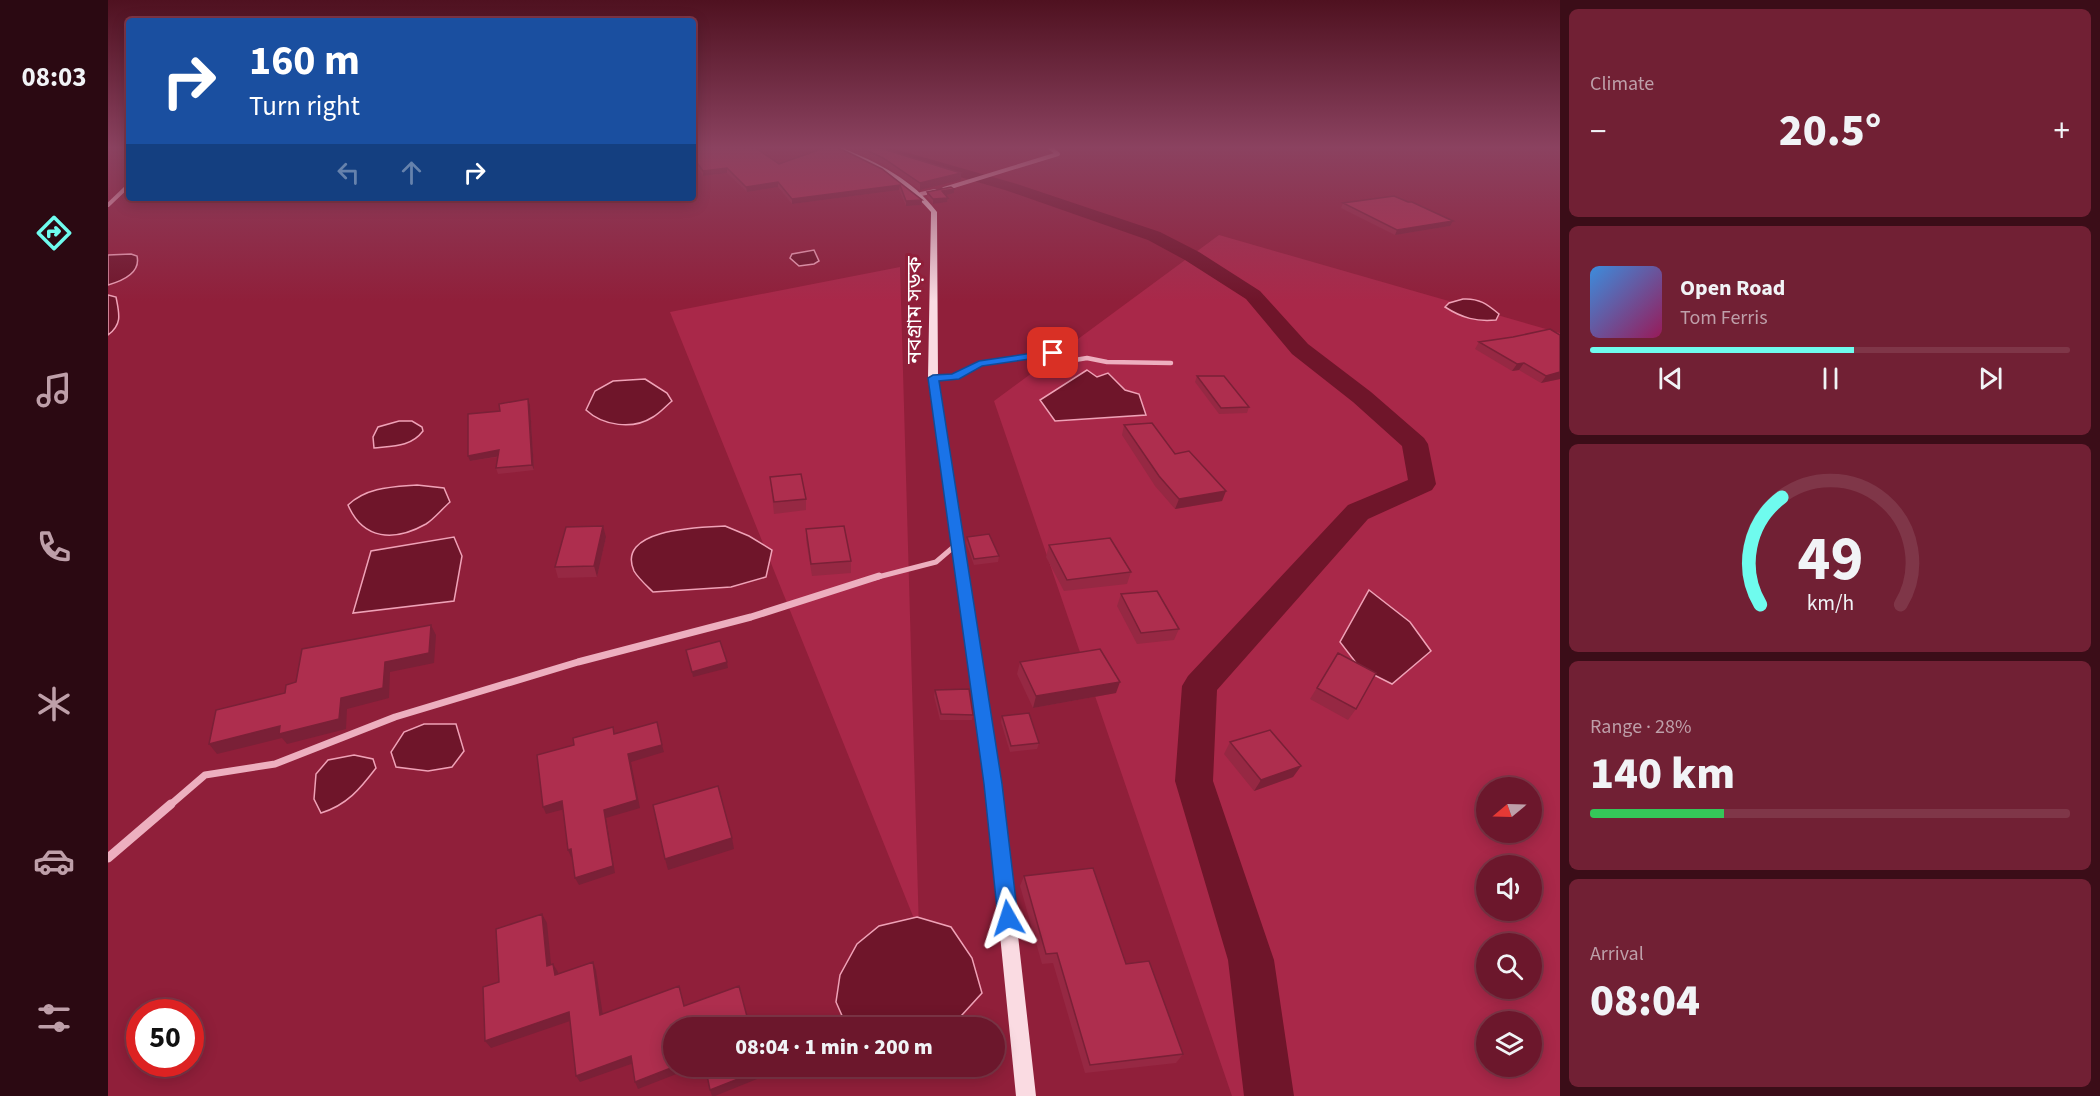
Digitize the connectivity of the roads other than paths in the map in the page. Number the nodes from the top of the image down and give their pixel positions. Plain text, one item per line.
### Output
1 (925, 199) edge
2 (1171, 363) dead end
3 (933, 378) junction
4 (958, 543) junction
5 (108, 858) edge
6 (1026, 1096) edge

1 - 3 main road, নবগ্রাম সড়ক
2 - 3 street
3 - 4 main road, নবগ্রাম সড়ক
4 - 5 street
4 - 6 main road, নবগ্রাম সড়ক

